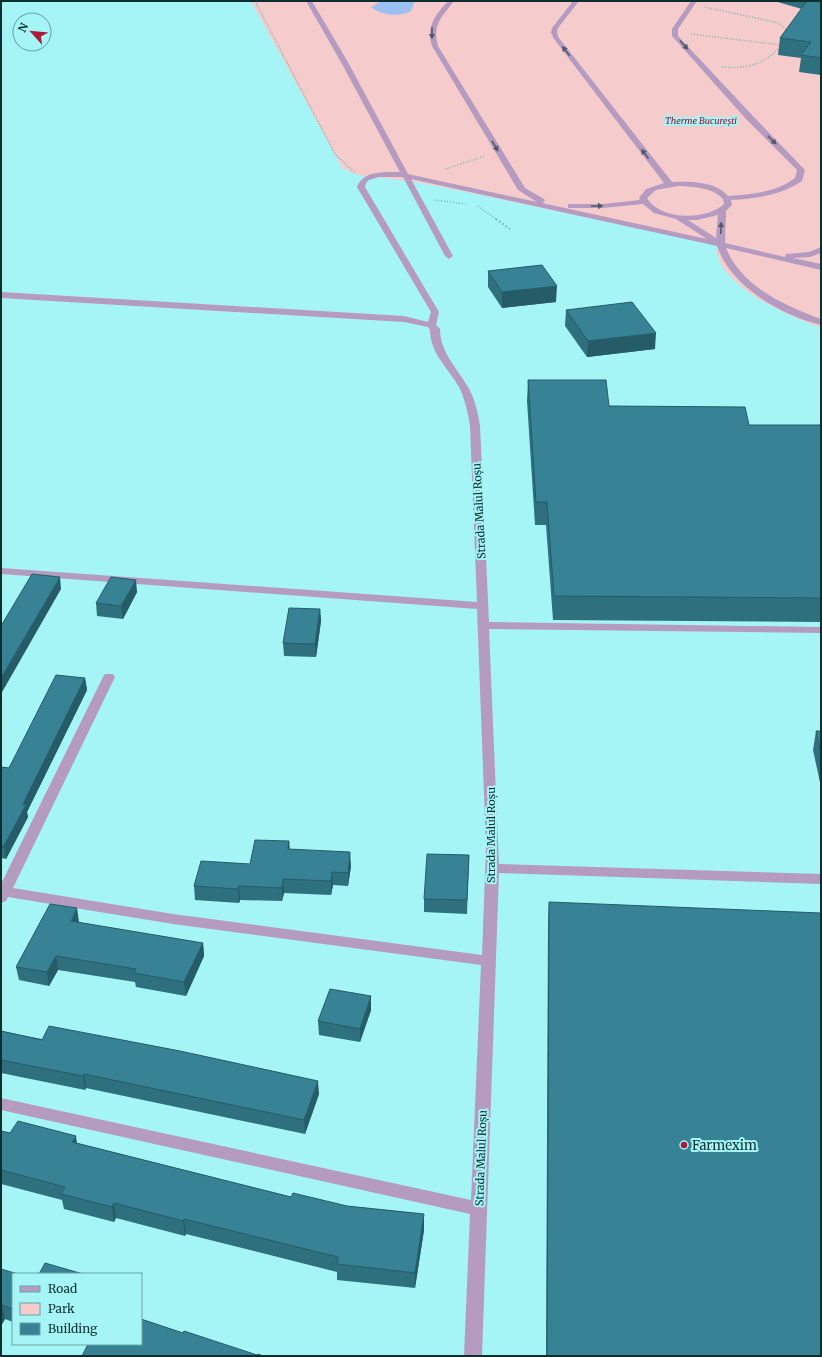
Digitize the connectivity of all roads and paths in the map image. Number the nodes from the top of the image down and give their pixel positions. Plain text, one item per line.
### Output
1 (255, 1) edge
2 (309, 1) edge
3 (451, 1) edge
4 (576, 1) edge
5 (692, 3) edge
6 (674, 31) junction
7 (788, 34) edge
8 (784, 42) edge
9 (781, 45) junction
10 (785, 45) edge
11 (702, 64) junction
12 (498, 152) junction
13 (404, 175) junction
14 (419, 179) junction
15 (363, 181) junction
16 (669, 184) junction
17 (416, 197) junction
18 (727, 198) junction
19 (644, 202) junction
20 (722, 211) junction
21 (679, 217) junction
22 (510, 229) dead end
23 (721, 245) junction
24 (821, 250) edge
25 (449, 256) dead end
26 (778, 257) junction
27 (821, 267) edge
28 (1, 295) edge
29 (821, 322) edge
30 (431, 325) junction
31 (1, 571) edge
32 (483, 606) junction
33 (484, 625) junction
34 (821, 630) edge
35 (109, 677) dead end
36 (492, 868) junction
37 (821, 879) edge
38 (2, 894) edge
39 (488, 961) junction
40 (1, 1104) edge
41 (479, 1209) junction
42 (473, 1356) edge

1 - 15 path
2 - 13 street
3 -> 12 street
16 -> 4 street
5 - 6 street
5 - 7 path
6 - 9 path
6 -> 11 street
8 - 9 path
9 - 10 path
9 - 11 path
11 -> 18 street
12 - 14 path
12 -> 19 street
13 - 14 street
13 - 15 street
13 - 17 street
14 - 23 street
15 - 30 street, Strada Malul Roșu
16 - 18 street
16 - 19 street
17 - 22 path
17 - 25 street
18 - 20 street
19 - 21 street
20 - 21 street
23 -> 20 street
21 - 23 street
23 - 26 street
23 - 29 street
24 - 26 street
26 - 27 street
28 - 30 street
30 - 32 street, Strada Malul Roșu
31 - 32 street
32 - 33 street, Strada Malul Roșu
33 - 34 street
33 - 36 street, Strada Malul Roșu
35 - 38 street
36 - 37 street
36 - 39 street, Strada Malul Roșu
38 - 39 street
39 - 41 street, Strada Malul Roșu
40 - 41 street
41 - 42 street, Strada Malul Roșu

